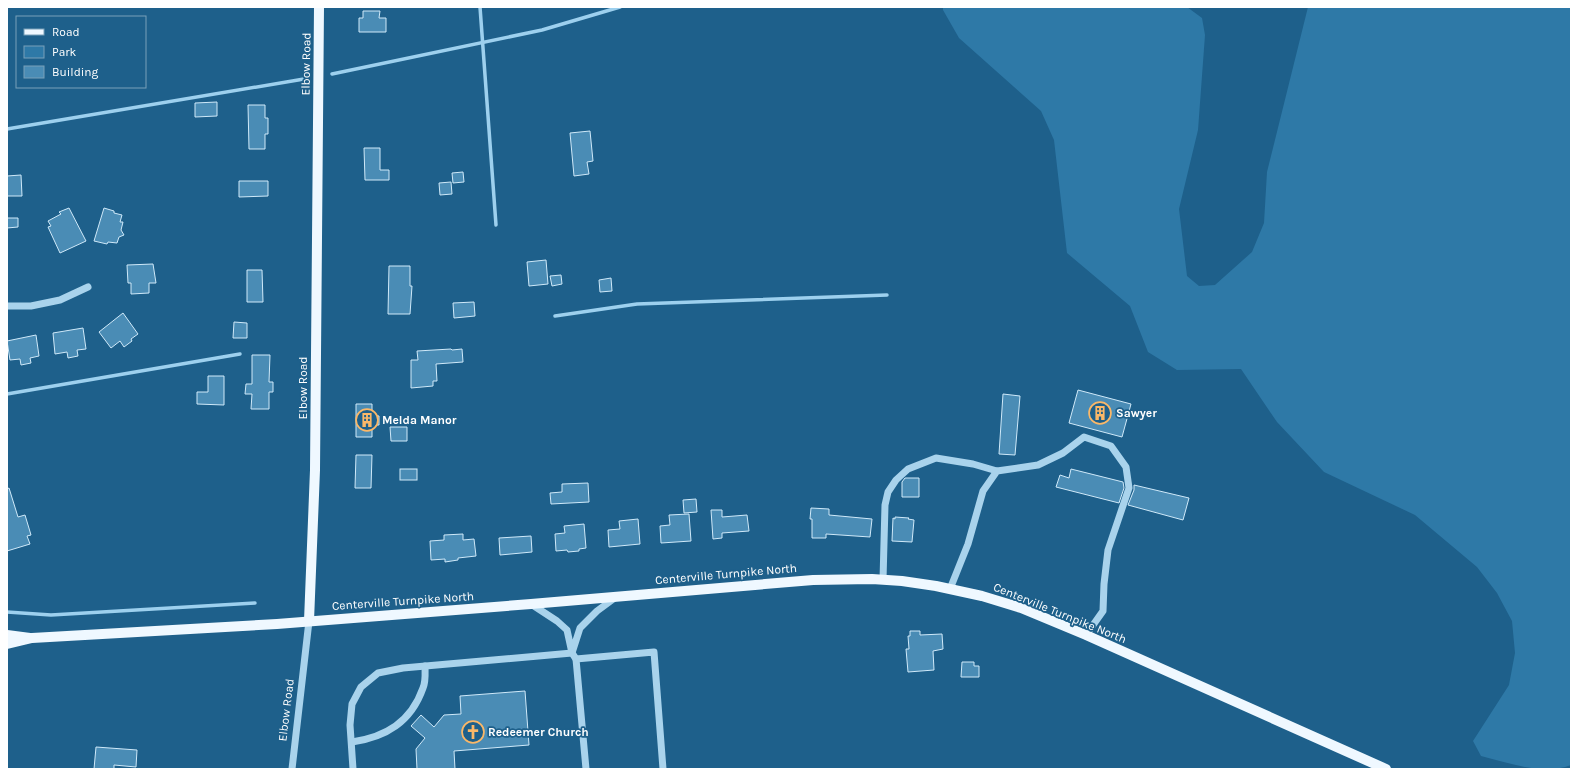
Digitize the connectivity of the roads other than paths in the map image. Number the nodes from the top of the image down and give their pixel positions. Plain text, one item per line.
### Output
1 (319, 7) edge
2 (88, 287) dead end
3 (7, 306) edge
4 (997, 471) junction
5 (883, 580) junction
6 (950, 589) junction
7 (617, 596) junction
8 (531, 604) junction
9 (309, 621) junction
10 (7, 635) edge
11 (1086, 635) junction
12 (32, 638) junction
13 (7, 644) edge
14 (574, 656) junction
15 (425, 666) junction
16 (352, 742) junction
17 (292, 769) edge
18 (354, 769) edge
19 (586, 769) edge
20 (663, 769) edge
21 (1386, 769) edge

1 - 9 main road, Elbow Road
2 - 3 street
4 - 5 street
4 - 6 street
4 - 11 street
5 - 6 main road, Centerville Turnpike North
5 - 7 main road, Centerville Turnpike North
6 - 11 main road, Centerville Turnpike North
7 - 8 main road, Centerville Turnpike North
7 - 14 street
8 - 9 main road, Centerville Turnpike North
8 - 14 street
9 - 12 main road, Centerville Turnpike North
9 - 17 street, Elbow Road
10 - 12 main road, Centerville Turnpike North
11 - 21 main road, Centerville Turnpike North
12 - 13 main road, Centerville Turnpike North
14 - 15 street
14 - 19 street
14 - 20 street
15 - 16 street
15 - 16 street
16 - 18 street

